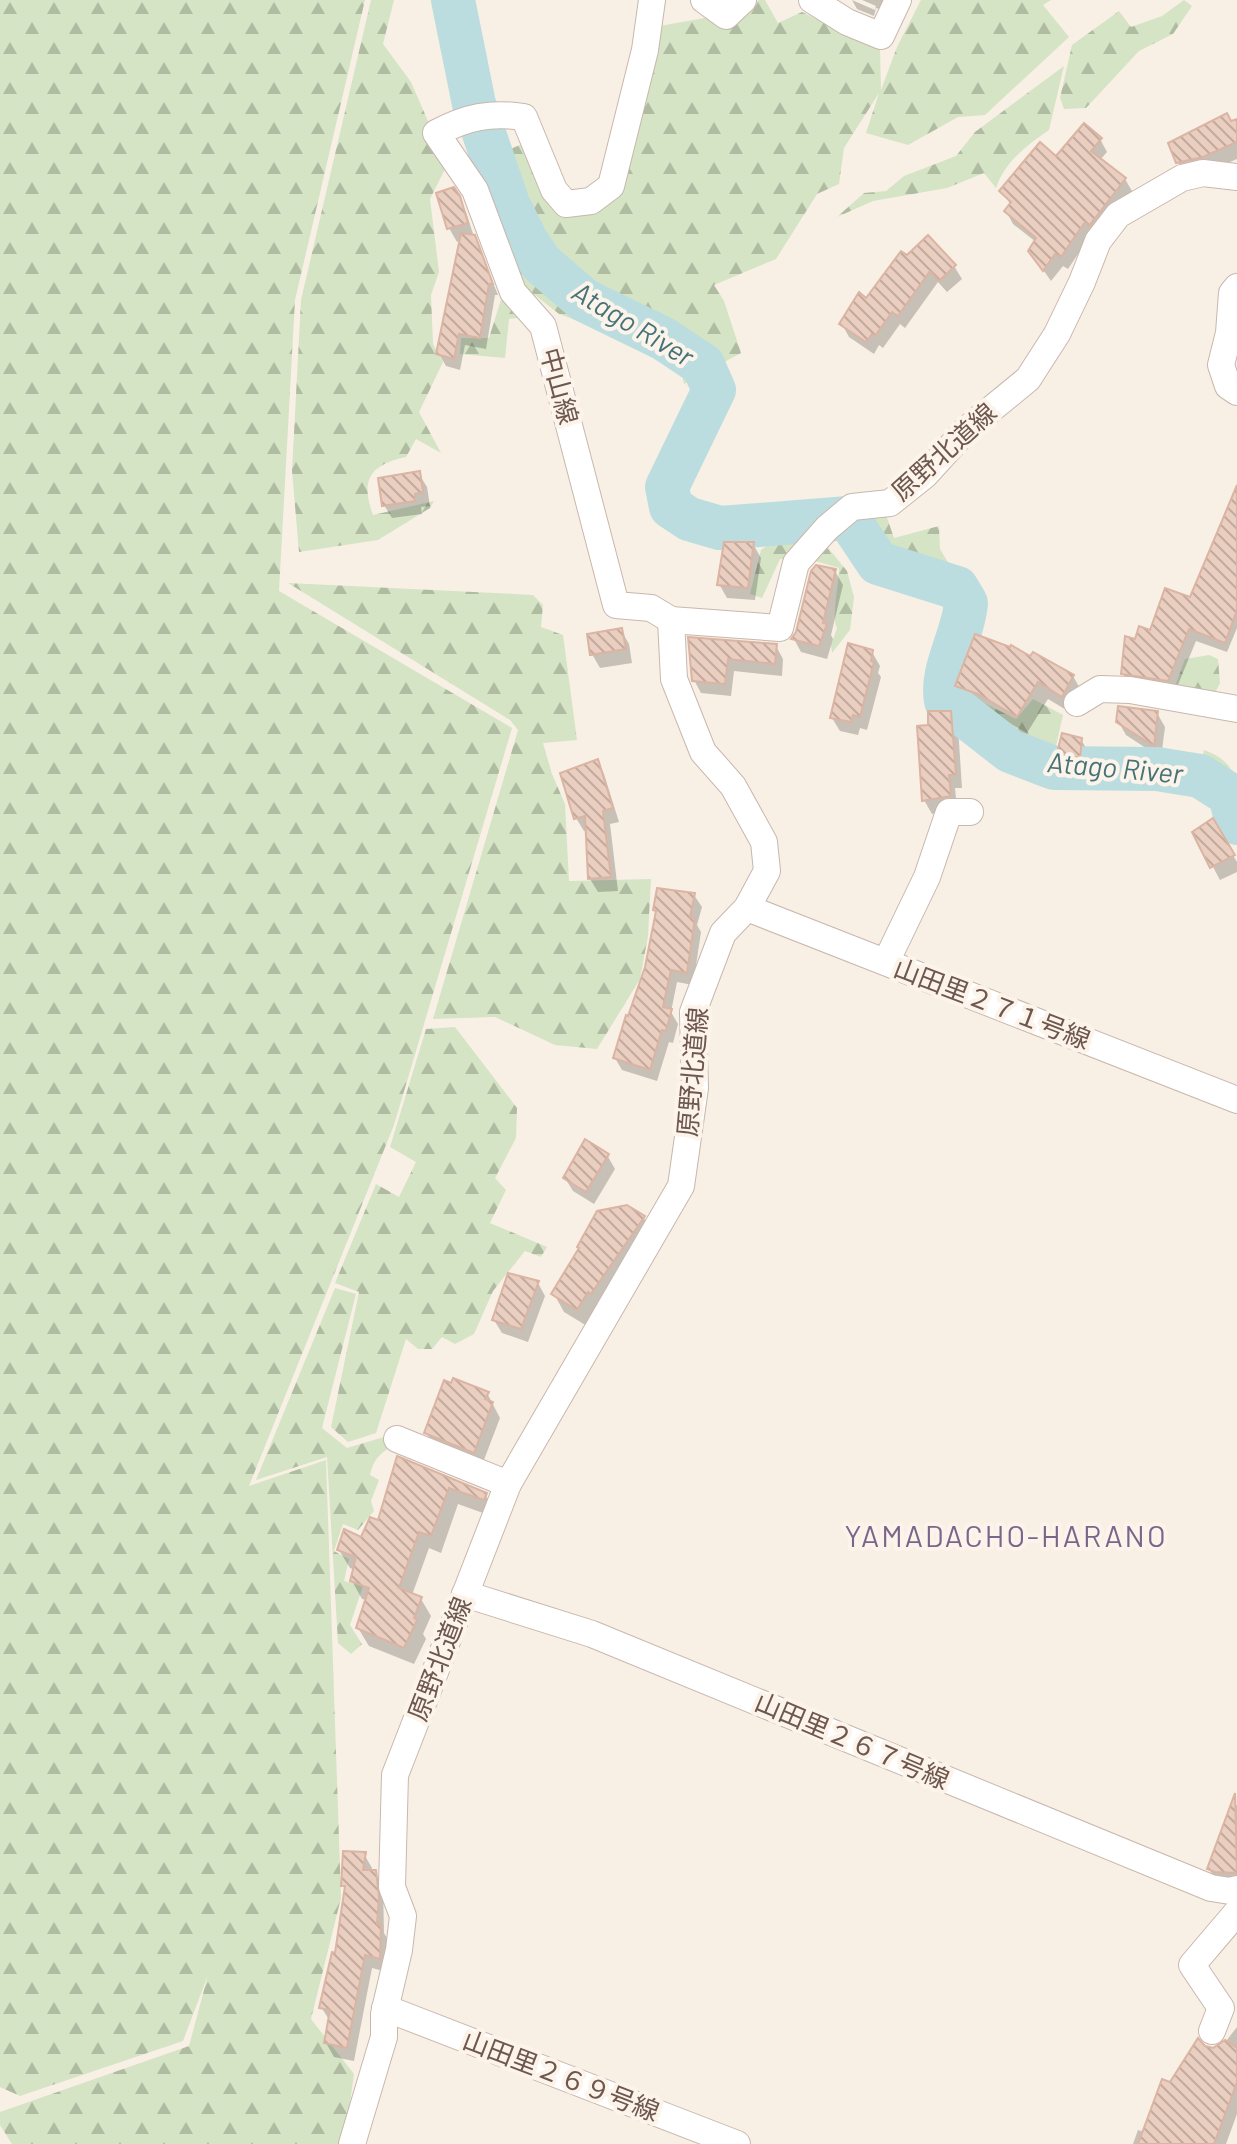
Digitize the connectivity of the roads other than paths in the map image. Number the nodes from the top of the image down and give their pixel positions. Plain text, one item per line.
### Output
1 (652, 0) edge
2 (704, 0) edge
3 (743, 0) edge
4 (812, 0) edge
5 (898, 0) edge
6 (1237, 177) edge
7 (1237, 287) edge
8 (1237, 392) edge
9 (671, 620) junction
10 (1077, 703) dead end
11 (1237, 709) edge
12 (970, 812) dead end
13 (747, 908) junction
14 (886, 962) junction
15 (1237, 1100) edge
16 (397, 1439) dead end
17 (508, 1484) junction
18 (465, 1594) junction
19 (1237, 1889) edge
20 (1237, 1912) edge
21 (385, 2008) junction
22 (1212, 2031) dead end
23 (352, 2144) edge
24 (737, 2144) edge

1 - 9 street, 中山線
2 - 3 street
4 - 5 street
6 - 9 street, 原野北道線
7 - 8 street
9 - 13 street, 原野北道線
10 - 11 street
12 - 14 street
13 - 14 street, 山田里２７１号線
13 - 17 street, 原野北道線
14 - 15 street, 山田里２７１号線
16 - 17 street
17 - 18 street, 原野北道線
18 - 19 street, 山田里２６７号線
18 - 21 street, 原野北道線
20 - 22 street
21 - 23 street, 原野北道線
21 - 24 street, 山田里２６９号線

